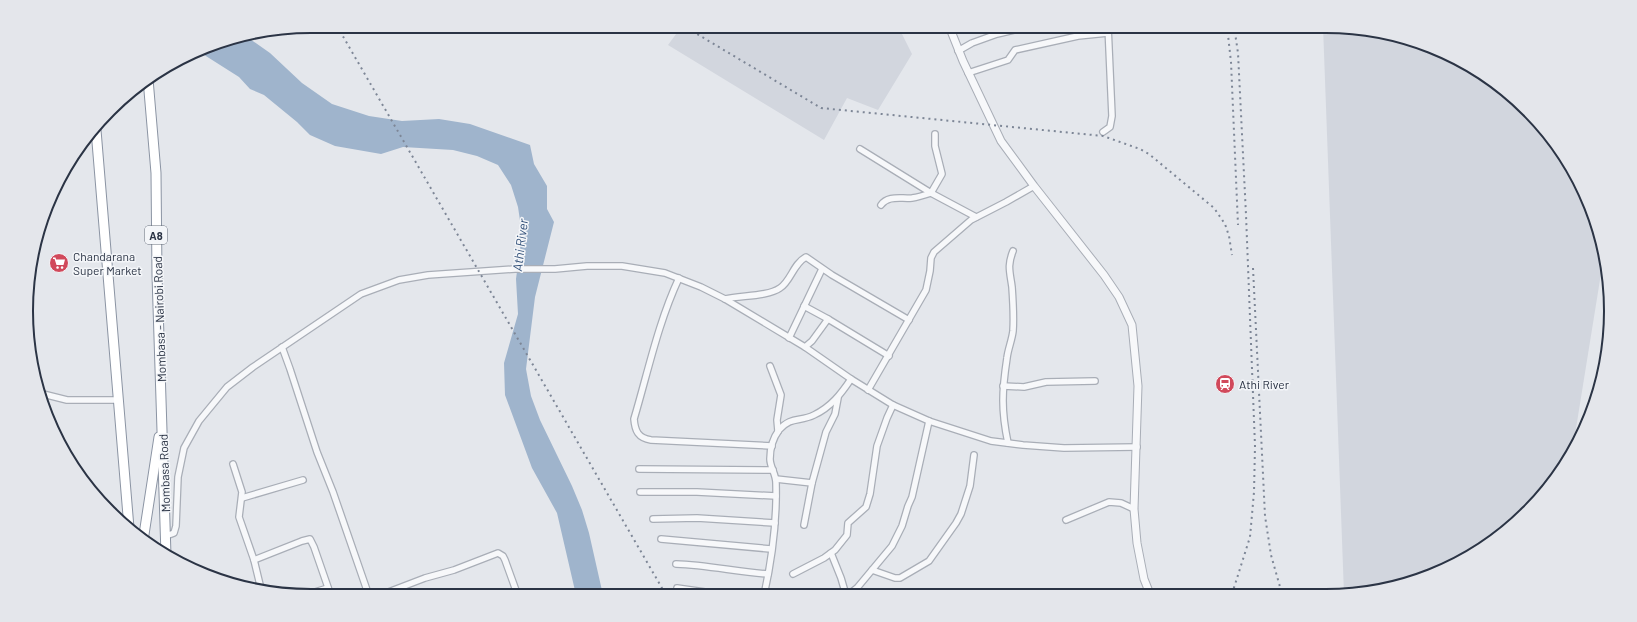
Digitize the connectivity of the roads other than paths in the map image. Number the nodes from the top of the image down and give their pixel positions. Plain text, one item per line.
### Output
1 (952, 33) edge
2 (1001, 33) edge
3 (1108, 33) joint
4 (958, 51) junction
5 (968, 73) junction
6 (149, 86) edge
7 (1103, 132) dead end
8 (935, 134) dead end
9 (96, 135) edge
10 (860, 149) dead end
11 (1034, 186) junction
12 (931, 193) junction
13 (881, 205) dead end
14 (976, 217) junction
15 (1012, 251) dead end
16 (822, 269) junction
17 (679, 278) junction
18 (725, 299) junction
19 (804, 306) junction
20 (828, 319) junction
21 (909, 320) junction
22 (790, 338) junction
23 (282, 347) junction
24 (805, 347) junction
25 (889, 356) junction
26 (770, 366) dead end
27 (851, 379) junction
28 (1095, 381) dead end
29 (1003, 386) junction
30 (868, 390) junction
31 (162, 391) joint
32 (46, 395) edge
33 (839, 397) junction
34 (117, 400) junction
35 (893, 405) junction
36 (163, 415) junction
37 (929, 421) junction
38 (778, 431) junction
39 (1008, 443) junction
40 (772, 446) junction
41 (1137, 448) junction
42 (974, 455) dead end
43 (233, 464) dead end
44 (638, 469) dead end
45 (773, 470) junction
46 (776, 478) junction
47 (303, 480) dead end
48 (812, 483) junction
49 (640, 492) dead end
50 (776, 496) junction
51 (242, 498) junction
52 (1134, 508) junction
53 (653, 519) dead end
54 (128, 520) edge
55 (1066, 520) dead end
56 (775, 522) junction
57 (804, 525) dead end
58 (144, 533) edge
59 (166, 536) junction
60 (661, 539) dead end
61 (166, 548) edge
62 (772, 549) junction
63 (831, 553) junction
64 (254, 560) junction
65 (676, 564) dead end
66 (872, 570) junction
67 (768, 574) junction
68 (793, 574) dead end
69 (261, 585) edge
70 (328, 588) joint
71 (677, 588) dead end
72 (325, 589) edge
73 (367, 589) edge
74 (396, 589) edge
75 (515, 589) edge
76 (684, 589) edge
77 (765, 589) edge
78 (845, 589) edge
79 (856, 589) edge
80 (1148, 589) edge

1 - 4 street
2 - 4 street
3 - 5 street
3 - 7 street
4 - 5 street
5 - 11 street
6 - 31 highway, Mombasa - Nairobi Road / A8
8 - 12 street
9 - 34 highway
10 - 12 street
11 - 14 street
11 - 41 street
12 - 13 street
12 - 14 street
14 - 21 street
15 - 29 street
16 - 18 street
16 - 19 street
16 - 21 street
17 - 18 street
17 - 23 street
17 - 40 street
18 - 22 street
19 - 20 street
19 - 22 street
20 - 24 street
20 - 25 street
21 - 25 street
22 - 24 street
23 - 59 street
23 - 73 street
24 - 27 street
25 - 30 street
26 - 38 street
27 - 30 street
27 - 33 street
28 - 29 street
29 - 39 street
30 - 35 street
31 - 36 highway, Mombasa Road / A8
32 - 34 street
33 - 38 street
33 - 48 street
34 - 54 highway
35 - 37 street
35 - 63 street
36 - 58 highway
36 - 59 highway, Mombasa Road / A8
37 - 39 street
37 - 66 street
38 - 40 street
39 - 41 street
40 - 45 street
41 - 52 street
42 - 66 street
43 - 51 street
44 - 45 street
45 - 46 street
46 - 48 street
46 - 50 street
47 - 51 street
48 - 57 street
49 - 50 street
50 - 56 street
51 - 64 street
52 - 55 street
52 - 80 street
53 - 56 street
56 - 62 street
59 - 61 highway, Mombasa Road / A8
60 - 62 street
62 - 67 street
63 - 68 street
63 - 78 street
64 - 69 street
64 - 70 street
65 - 67 street
66 - 79 street
67 - 77 street
70 - 72 street
71 - 76 street
74 - 75 street

